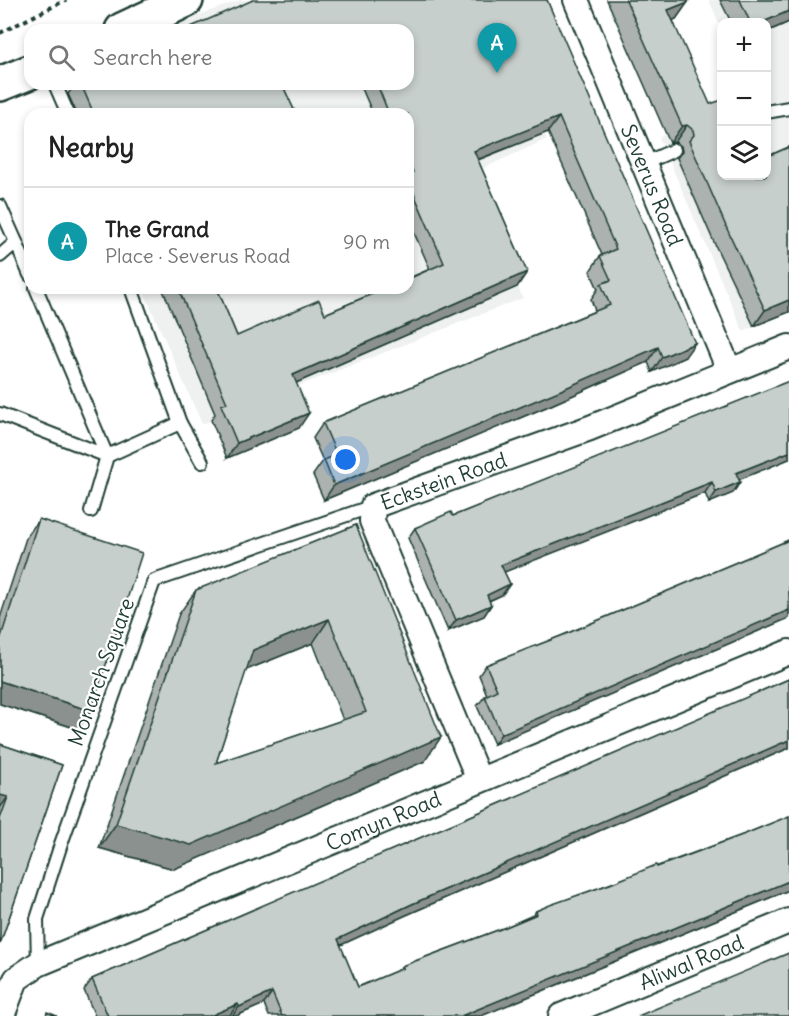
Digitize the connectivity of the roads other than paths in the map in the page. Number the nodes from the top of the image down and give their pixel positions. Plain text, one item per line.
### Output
1 (186, 0) edge
2 (576, 0) edge
3 (135, 24) edge
4 (24, 74) edge
5 (0, 84) edge
6 (58, 90) edge
7 (65, 108) edge
8 (789, 108) edge
9 (771, 111) edge
10 (674, 150) dead end
11 (643, 164) junction
12 (0, 206) edge
13 (16, 242) junction
14 (0, 256) edge
15 (24, 261) edge
16 (39, 294) edge
17 (133, 294) edge
18 (789, 347) edge
19 (729, 370) junction
20 (0, 414) edge
21 (180, 423) junction
22 (107, 456) junction
23 (202, 462) dead end
24 (373, 506) junction
25 (92, 511) dead end
26 (789, 652) edge
27 (479, 780) junction
28 (789, 921) edge
29 (38, 964) junction
30 (2, 1016) edge
31 (561, 1016) edge

1 - 3 main road
2 - 11 street, Severus Road
4 - 5 main road
6 - 7 lane
8 - 9 lane
10 - 11 lane
11 - 19 street, Severus Road
12 - 13 lane
13 - 14 lane
13 - 15 lane
16 - 22 lane
17 - 21 lane
18 - 19 street, Eckstein Road
19 - 24 street, Eckstein Road
20 - 22 lane
21 - 22 lane
21 - 23 lane
22 - 25 lane
24 - 27 street, Eckstein Road
24 - 29 lane, Monarch Square
26 - 27 street, Comyn Road
27 - 29 street, Comyn Road
28 - 31 street, Aliwal Road
29 - 30 street, Comyn Road

